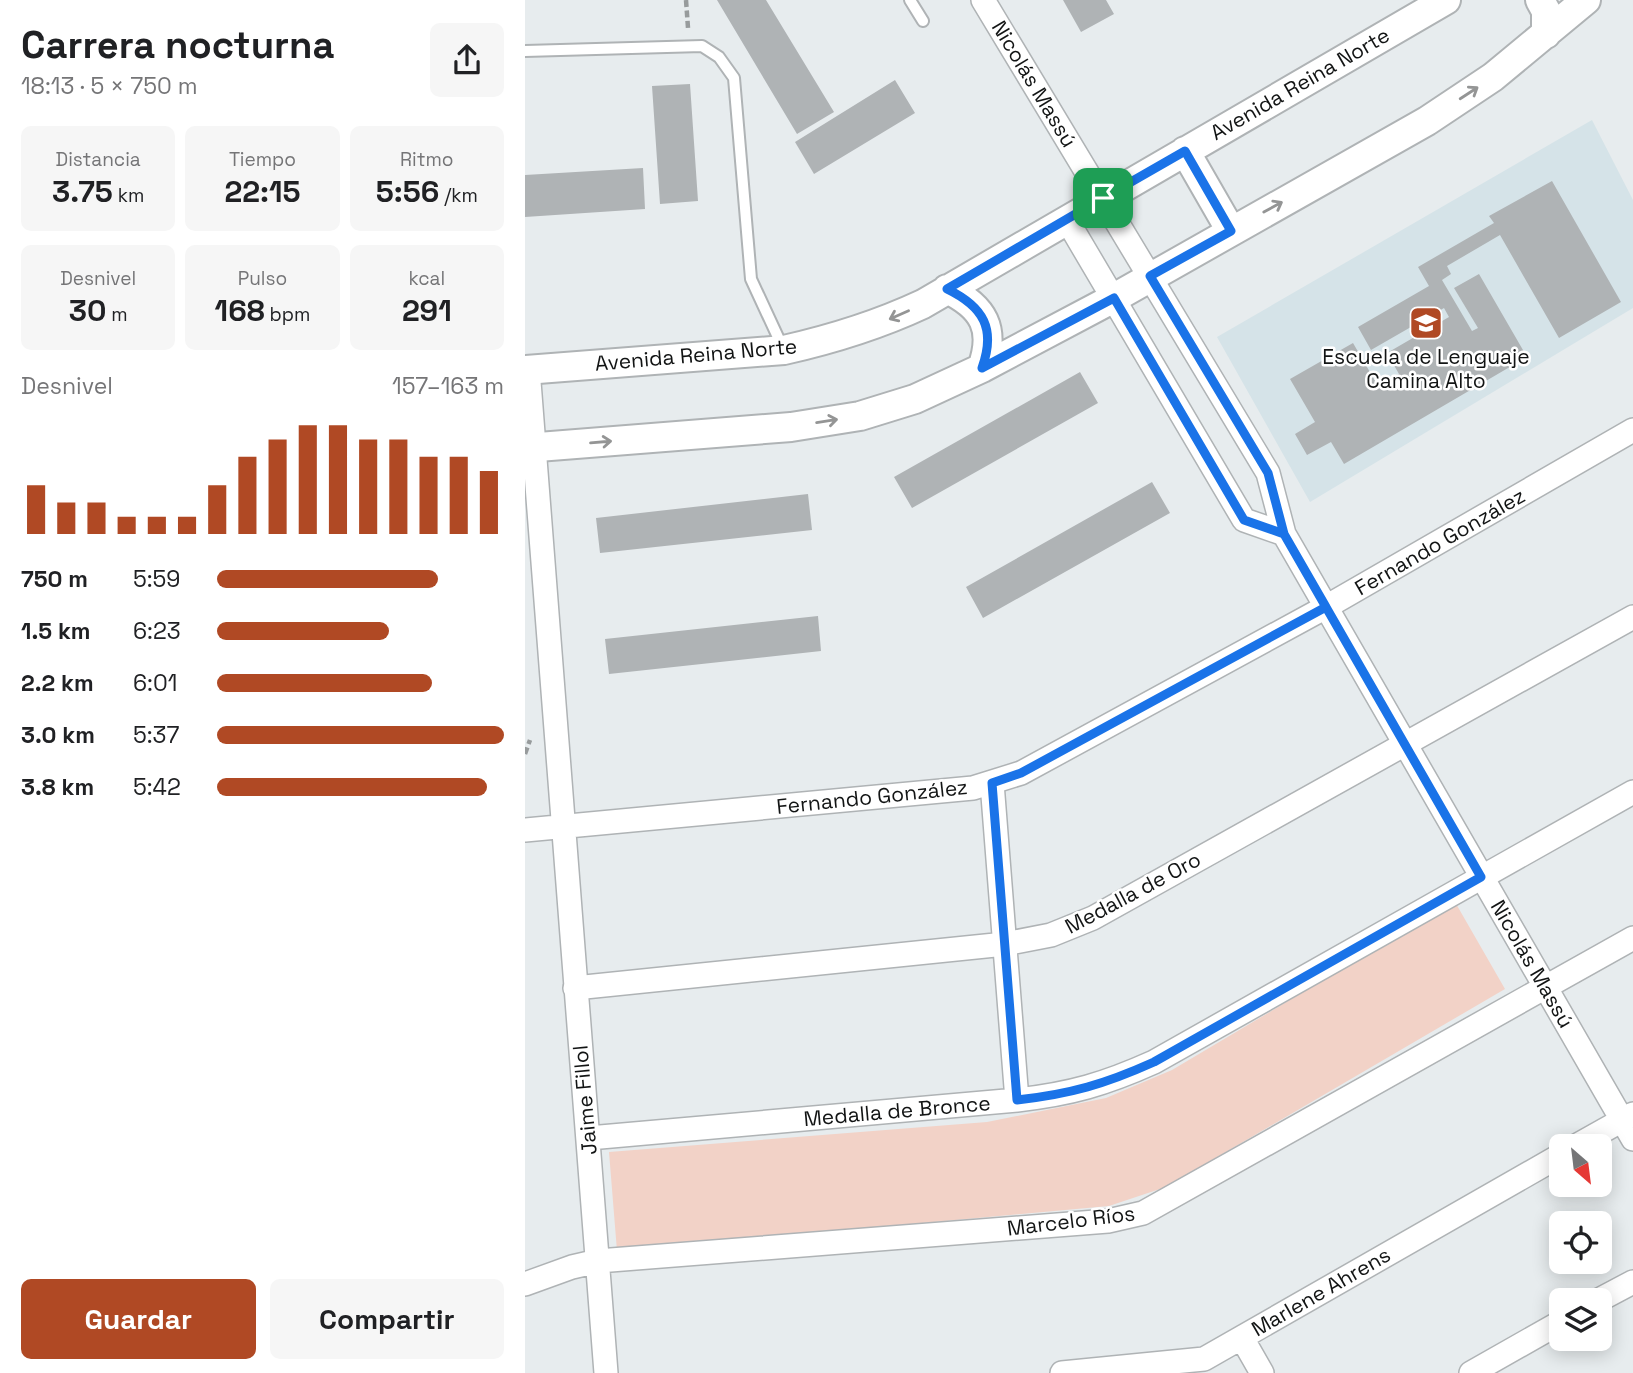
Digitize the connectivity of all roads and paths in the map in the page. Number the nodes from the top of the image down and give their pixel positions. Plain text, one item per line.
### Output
1 (686, 0) edge
2 (910, 0) edge
3 (983, 0) edge
4 (1446, 0) edge
5 (1540, 0) edge
6 (1586, 0) edge
7 (923, 21) dead end
8 (1546, 34) junction
9 (689, 46) junction
10 (525, 51) edge
11 (1185, 151) junction
12 (1103, 198) junction
13 (1067, 220) junction
14 (1231, 231) junction
15 (1150, 276) junction
16 (947, 289) junction
17 (1114, 298) junction
18 (784, 349) junction
19 (982, 368) junction
20 (526, 370) edge
21 (1633, 430) edge
22 (529, 448) edge
23 (1284, 534) junction
24 (1326, 607) junction
25 (1633, 617) edge
26 (530, 740) dead end
27 (1405, 744) junction
28 (525, 754) edge
29 (992, 783) junction
30 (1633, 792) edge
31 (561, 827) junction
32 (525, 830) edge
33 (1481, 877) junction
34 (1633, 938) edge
35 (1005, 944) junction
36 (575, 988) junction
37 (1546, 989) junction
38 (1017, 1100) junction
39 (1629, 1124) edge
40 (1605, 1134) edge
41 (589, 1138) junction
42 (1549, 1162) edge
43 (598, 1261) junction
44 (1633, 1282) edge
45 (525, 1284) edge
46 (1612, 1293) edge
47 (1549, 1329) edge
48 (1242, 1338) junction
49 (606, 1373) edge
50 (1062, 1373) edge
51 (1262, 1373) edge
52 (1471, 1373) edge

1 - 9 path
2 - 7 lane
3 - 12 street, Nicolás Massú
4 - 11 street, Avenida Reina Norte
5 - 8 street
6 - 8 street
14 -> 8 street
9 - 10 lane
9 - 18 lane
11 - 12 street, Avenida Reina Norte
11 - 14 street
12 - 13 street, Avenida Reina Norte
12 - 15 street, Nicolás Massú
13 - 16 street, Avenida Reina Norte
13 - 17 street
14 - 15 street
15 - 17 street
15 - 23 street, Nicolás Massú
16 -> 18 street, Avenida Reina Norte
16 - 19 street
17 - 19 street
17 - 23 street
18 - 20 street, Avenida Reina Norte
22 -> 19 street
20 - 22 street, Avenida Reina Norte
21 - 24 street, Fernando González
22 - 31 street, Avenida Reina Norte
23 - 24 street, Nicolás Massú
24 - 27 street, Nicolás Massú
24 - 29 street, Fernando González
25 - 27 street, Medalla de Oro
26 - 28 path
27 - 33 street, Nicolás Massú
27 - 35 street, Medalla de Oro
29 - 31 street, Fernando González
29 - 35 street
30 - 33 street, Medalla de Bronce
31 - 32 street, Fernando González
31 - 36 street, Jaime Fillol
33 - 37 street, Nicolás Massú
33 - 38 street, Medalla de Bronce
34 - 37 street, Marcelo Ríos
35 - 36 street, Medalla de Oro
35 - 38 street
36 - 41 street, Jaime Fillol
37 - 39 street, Nicolás Massú
37 - 43 street, Marcelo Ríos
38 - 41 street, Medalla de Bronce
39 - 40 street
41 - 43 street, Jaime Fillol
42 - 48 street, Marlene Ahrens
43 - 45 street, Marcelo Ríos
43 - 49 street, Jaime Fillol
44 - 46 street
47 - 52 street
48 - 50 street, Marlene Ahrens
48 - 51 street

